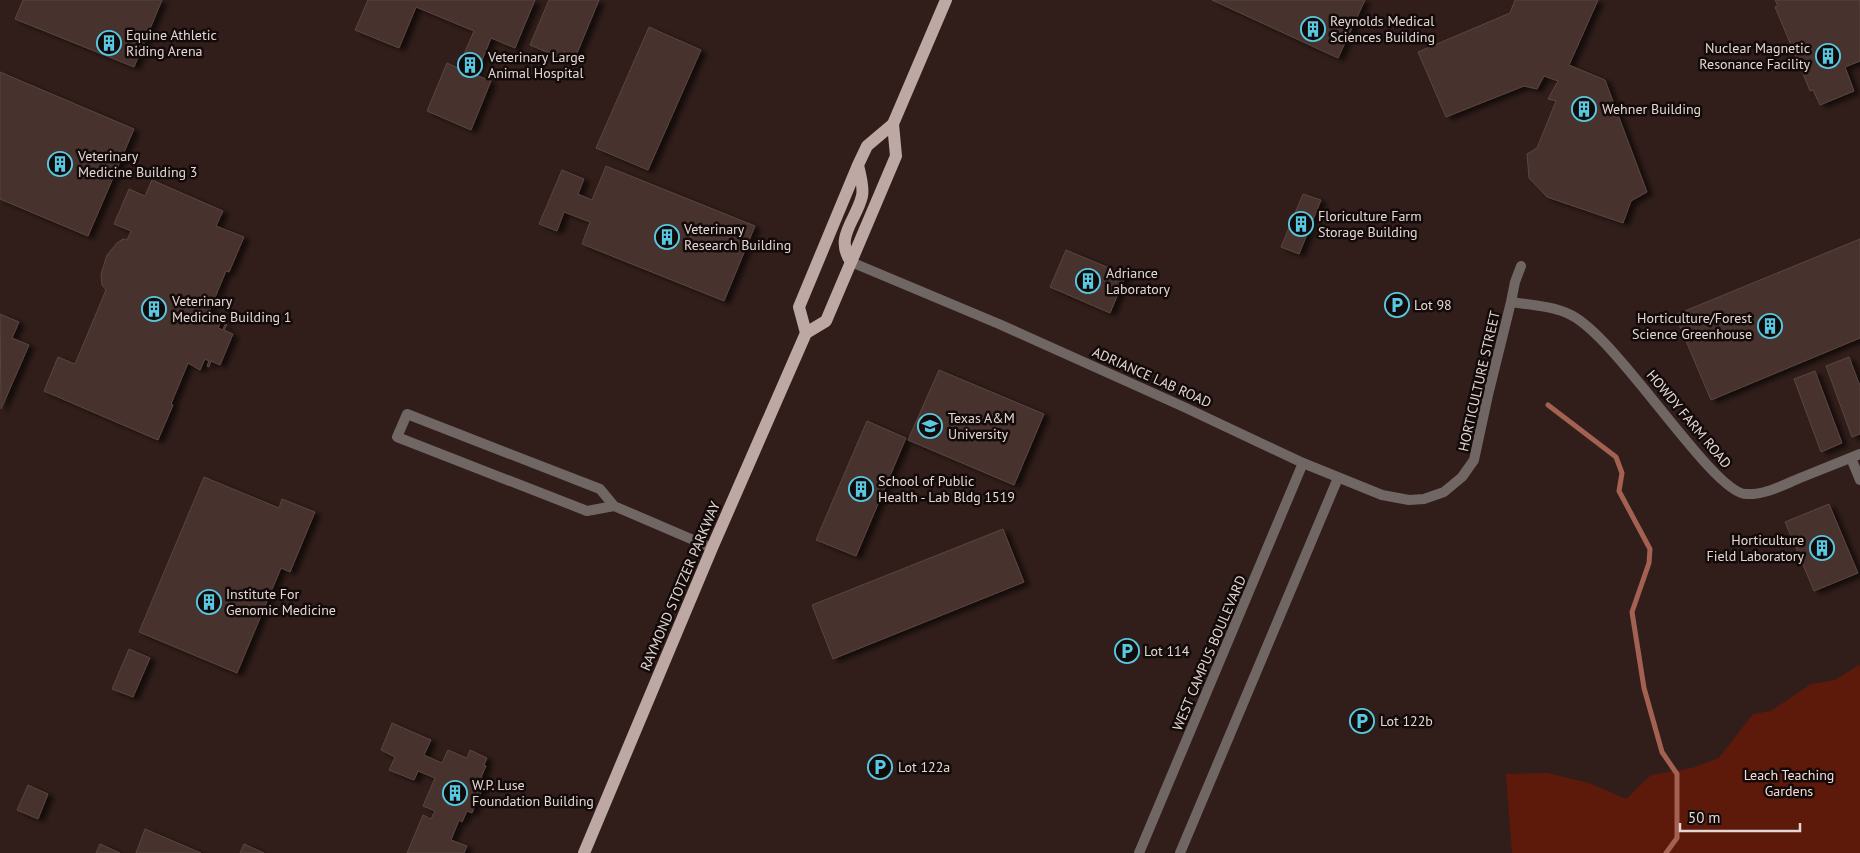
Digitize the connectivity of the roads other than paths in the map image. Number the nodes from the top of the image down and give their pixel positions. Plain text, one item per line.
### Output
1 (946, 0) edge
2 (893, 124) junction
3 (858, 165) junction
4 (851, 262) junction
5 (1520, 266) dead end
6 (1511, 302) junction
7 (806, 333) junction
8 (1855, 456) edge
9 (1303, 463) junction
10 (1338, 478) junction
11 (1860, 480) edge
12 (1444, 492) joint
13 (614, 506) junction
14 (712, 548) junction
15 (584, 853) edge
16 (1140, 853) edge
17 (1180, 853) edge

1 - 2 main road
2 - 3 main road
2 - 4 main road
3 - 4 main road
3 - 7 main road
4 - 7 main road
4 - 9 street, ADRIANCE LAB ROAD
5 - 6 street, HORTICULTURE STREET
6 - 8 street, HOWDY FARM ROAD
6 - 12 street, HORTICULTURE STREET
7 - 14 main road, RAYMOND STOTZER PARKWAY
8 - 11 street
9 - 10 street, ADRIANCE LAB ROAD
9 - 16 street, WEST CAMPUS BOULEVARD
10 - 12 street, ADRIANCE LAB ROAD
10 - 17 street
13 - 13 street
13 - 14 street
14 - 15 main road, RAYMOND STOTZER PARKWAY

